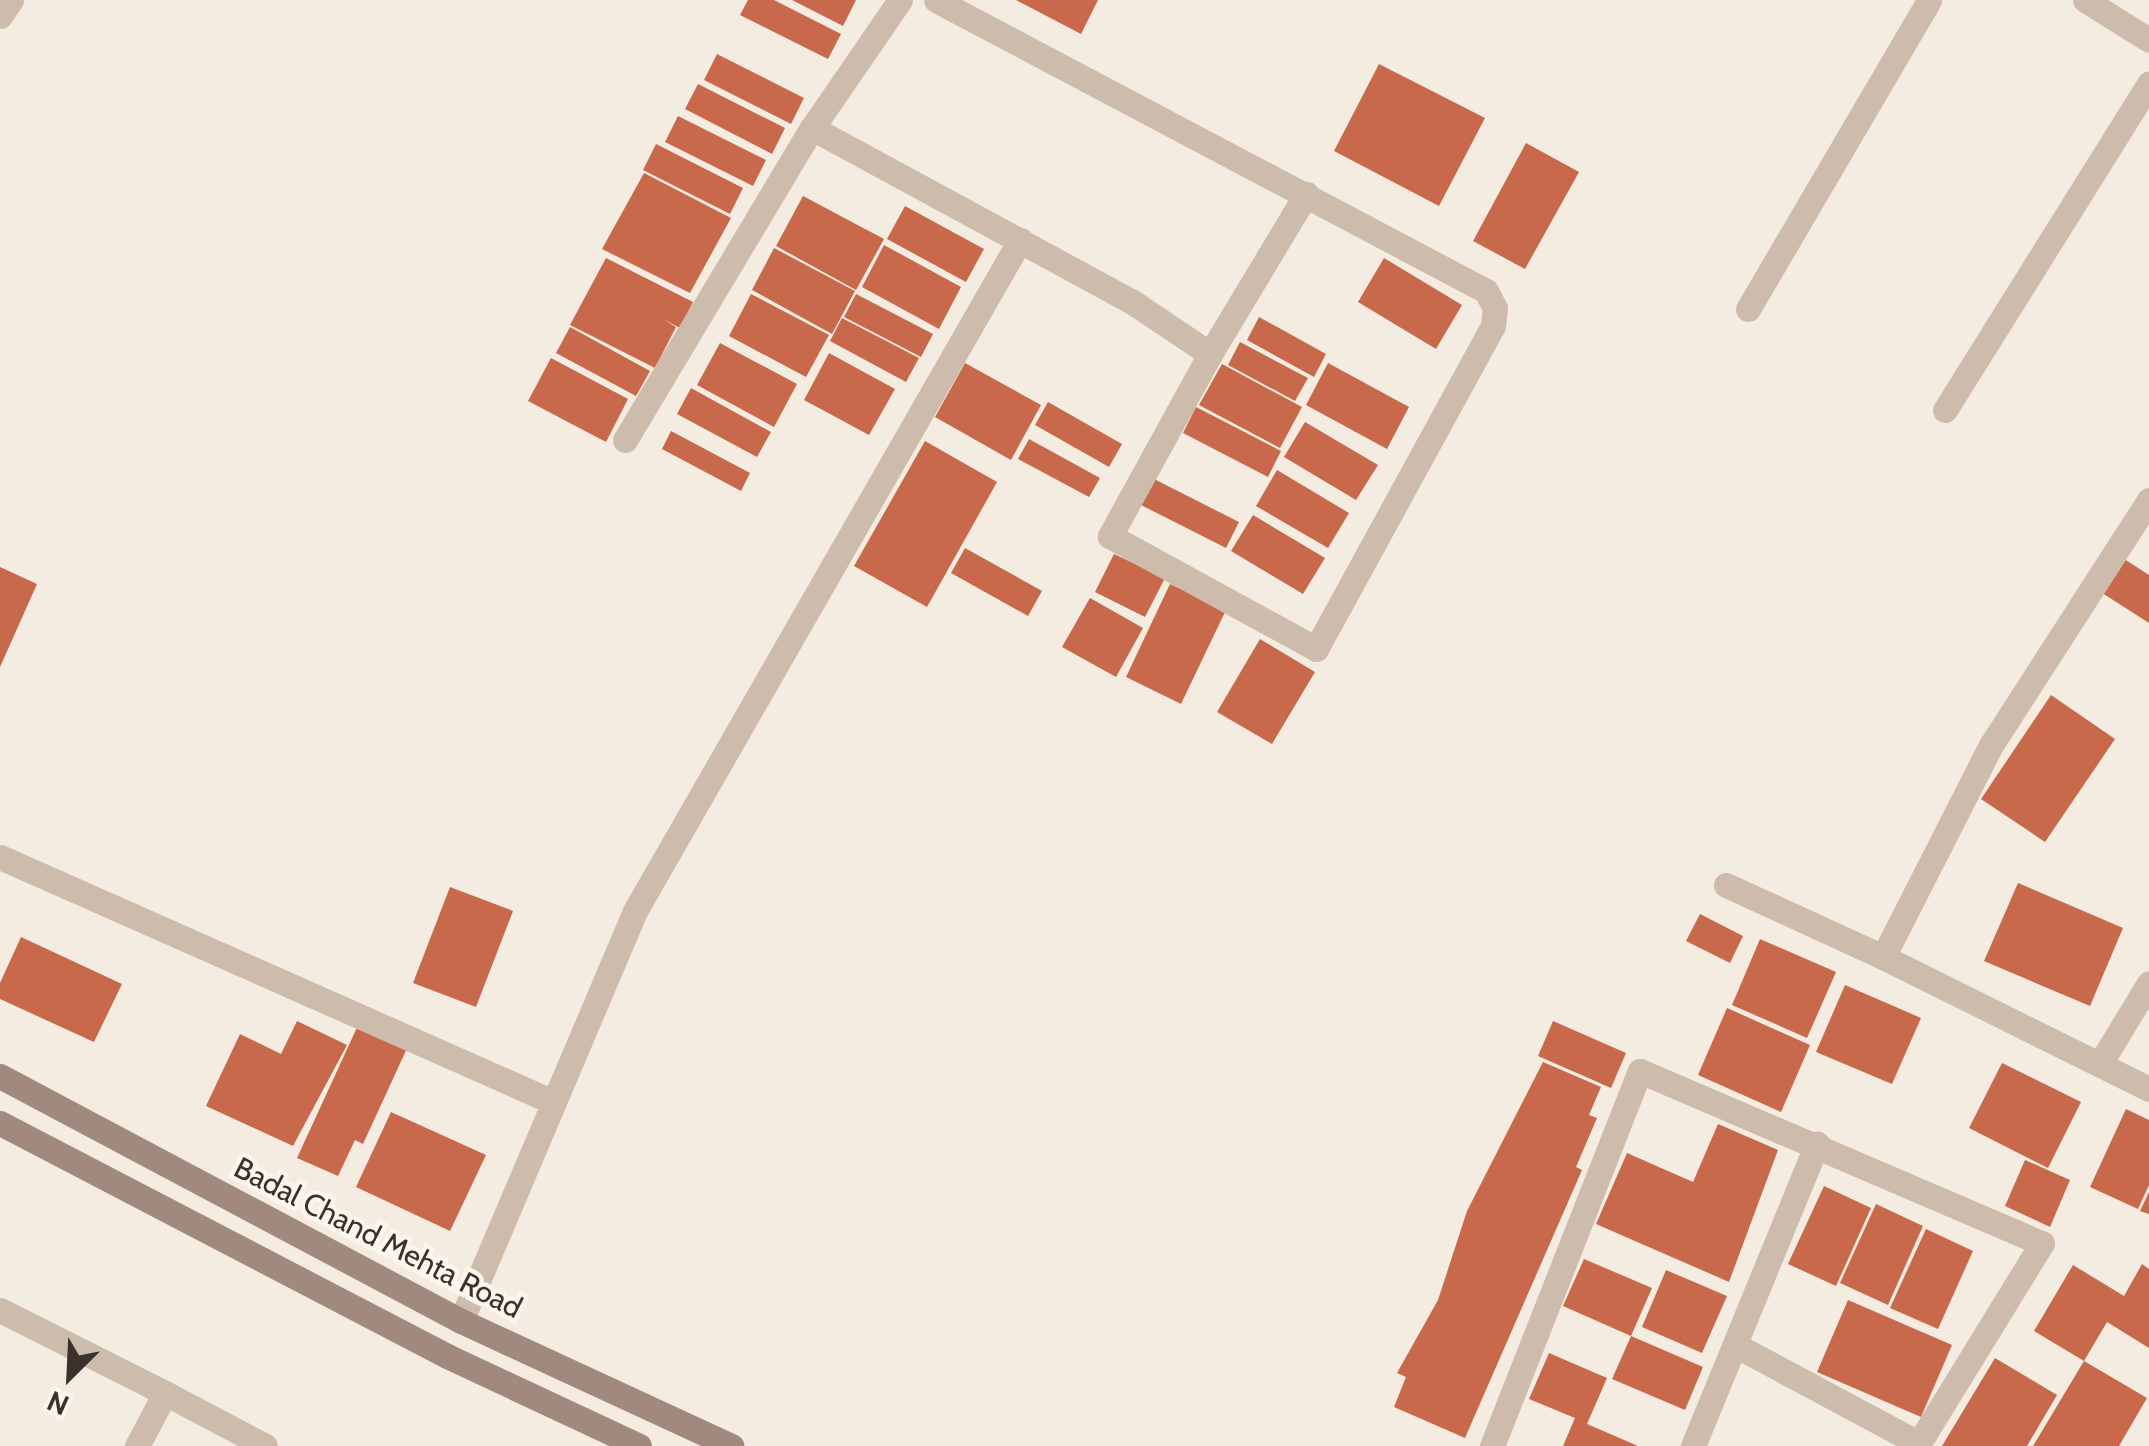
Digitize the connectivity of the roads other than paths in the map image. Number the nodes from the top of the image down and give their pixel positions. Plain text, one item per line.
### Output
1 (11, 0) edge
2 (900, 0) edge
3 (936, 0) edge
4 (1929, 0) edge
5 (2085, 0) edge
6 (0, 16) edge
7 (2149, 40) edge
8 (2149, 84) edge
9 (812, 128) junction
10 (1306, 194) junction
11 (1020, 240) junction
12 (1748, 309) dead end
13 (1210, 354) junction
14 (1944, 410) dead end
15 (624, 440) dead end
16 (2149, 500) edge
17 (0, 858) edge
18 (1726, 885) dead end
19 (1883, 957) junction
20 (2149, 983) edge
21 (2101, 1062) junction
22 (0, 1076) edge
23 (2149, 1088) edge
24 (551, 1100) junction
25 (0, 1123) edge
26 (1817, 1143) junction
27 (0, 1310) edge
28 (460, 1320) junction
29 (1737, 1346) junction
30 (165, 1393) junction
31 (1918, 1445) edge
32 (136, 1446) edge
33 (265, 1446) edge
34 (639, 1446) edge
35 (732, 1446) edge
36 (1492, 1446) edge
37 (1693, 1446) edge

1 - 6 street
2 - 9 street
3 - 10 street
4 - 12 street
5 - 7 street
8 - 14 street
9 - 11 street
9 - 15 street
10 - 13 street
10 - 13 street
11 - 13 street
11 - 24 street
16 - 19 street
17 - 24 street
18 - 19 street
19 - 21 street
20 - 21 street
21 - 23 street
22 - 28 street, Badal Chand Mehta Road
24 - 28 street
25 - 34 street
26 - 29 street
26 - 31 street
26 - 36 street
27 - 30 street
28 - 35 street, Badal Chand Mehta Road
29 - 31 street
29 - 37 street
30 - 32 street
30 - 33 street

